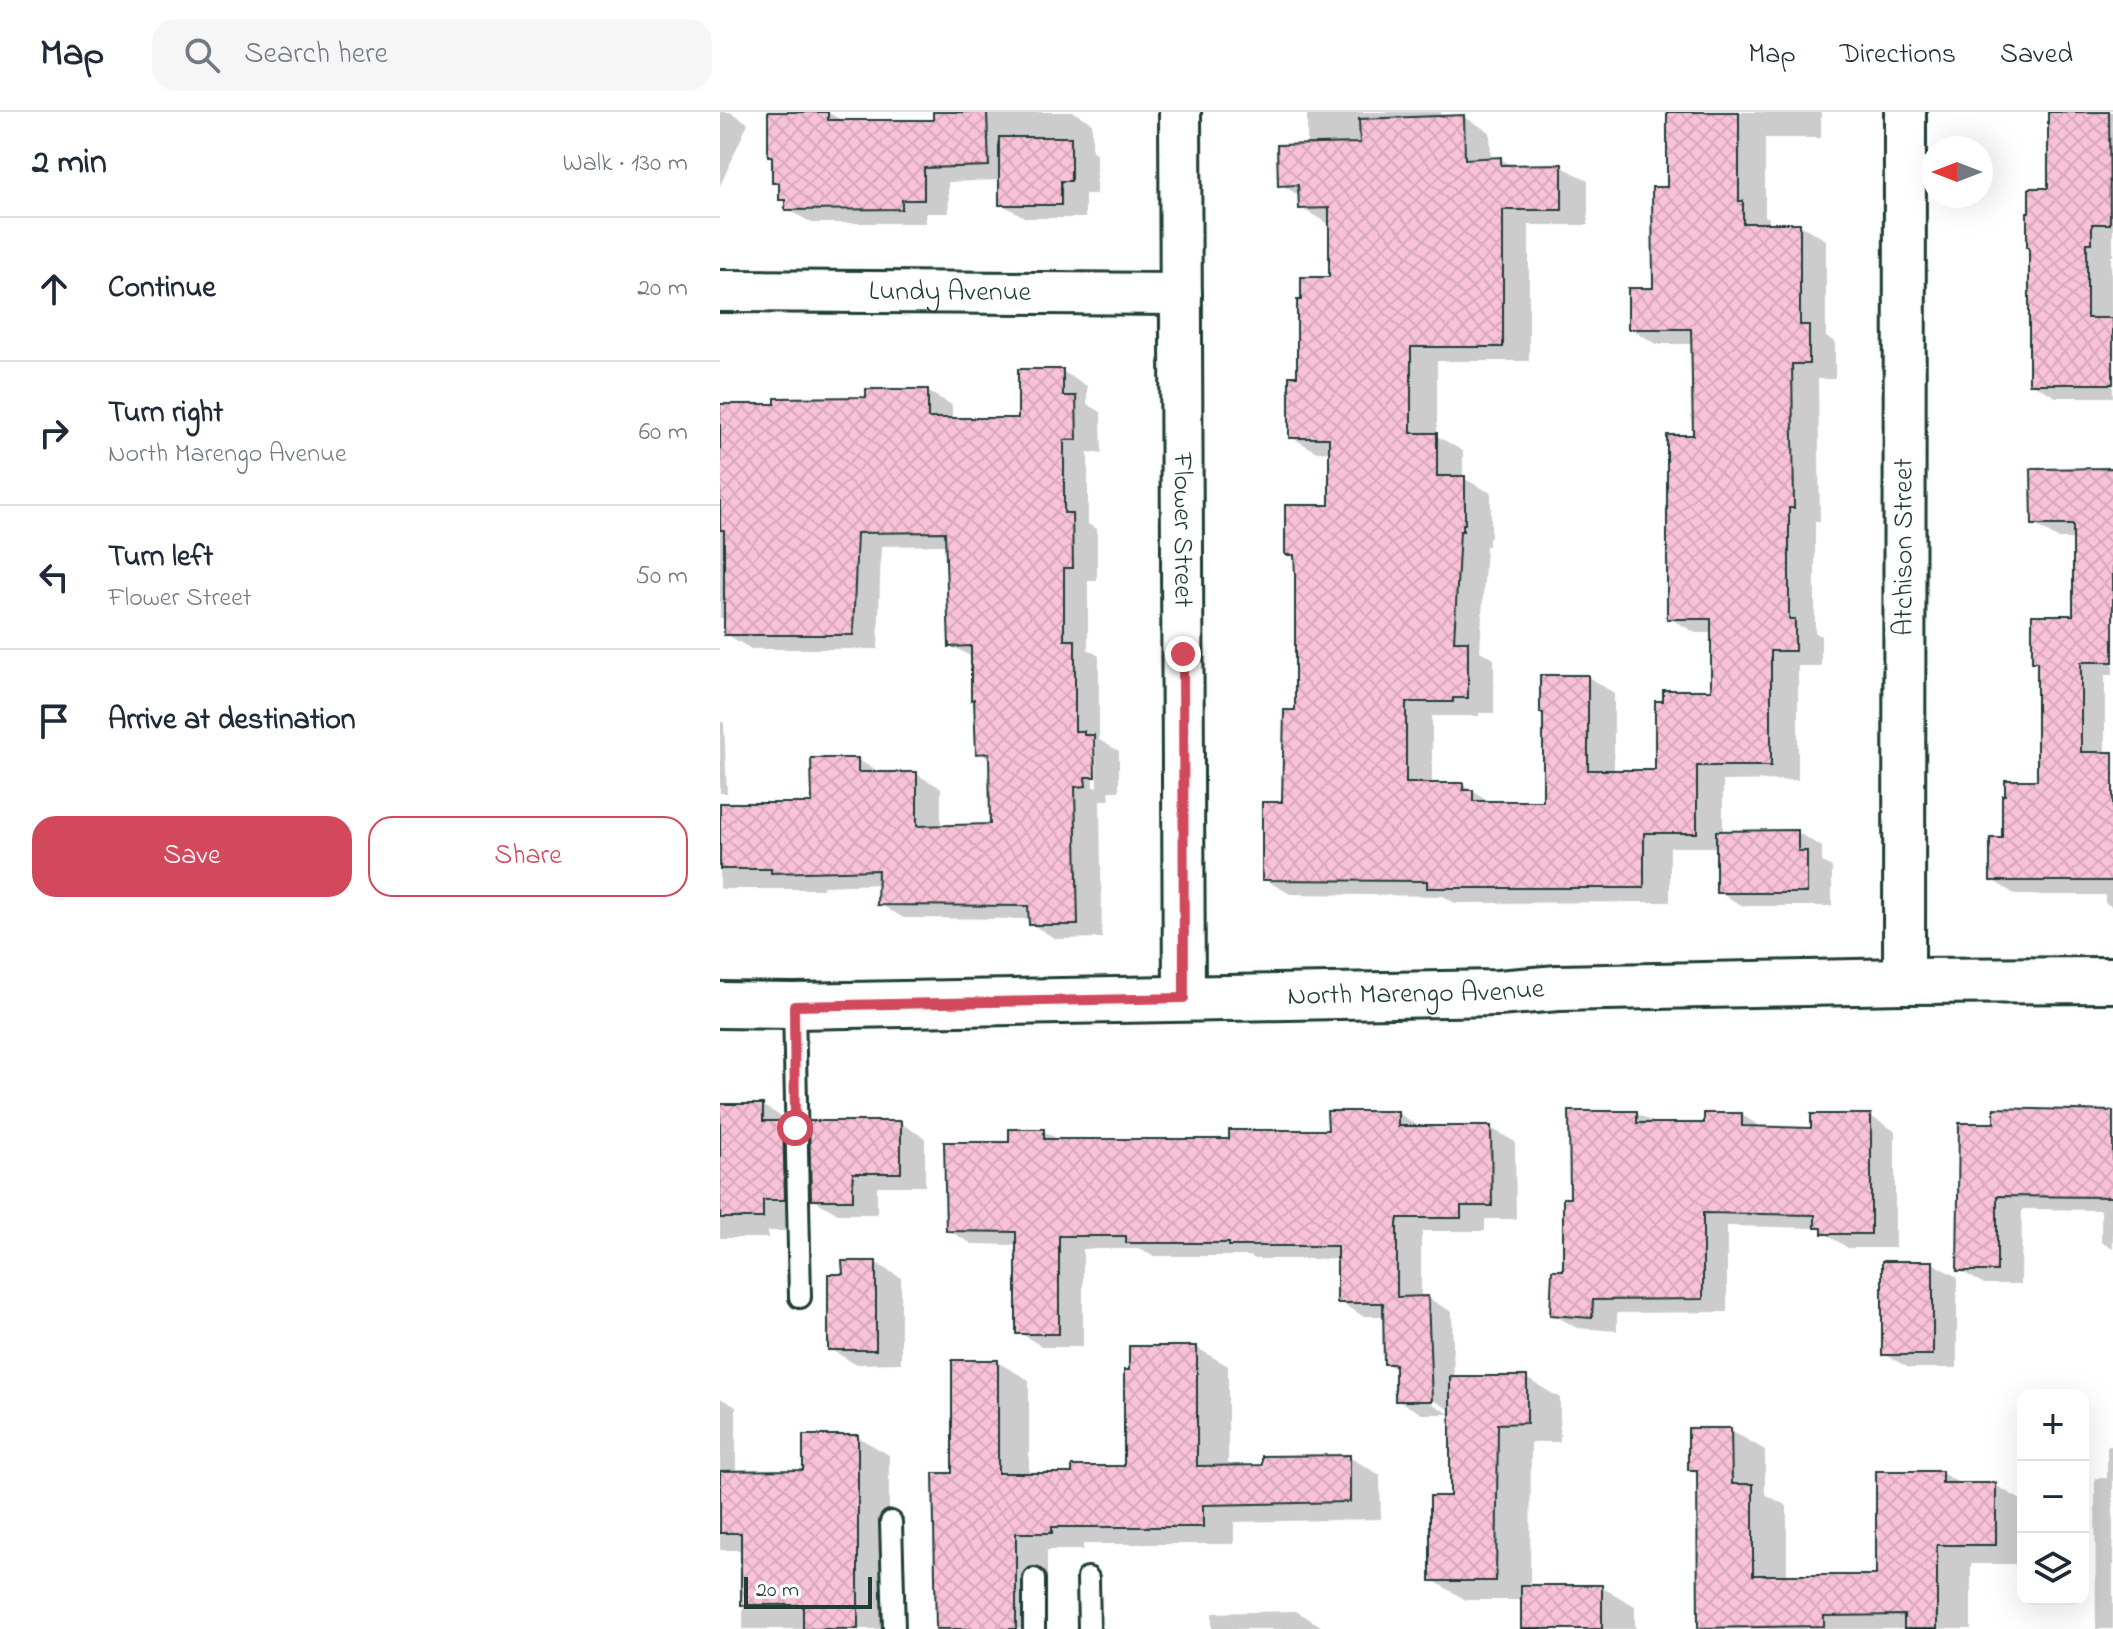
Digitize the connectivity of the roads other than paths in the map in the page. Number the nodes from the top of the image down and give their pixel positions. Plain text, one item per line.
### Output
1 (1180, 112) edge
2 (1905, 112) edge
3 (720, 291) edge
4 (1181, 294) junction
5 (2113, 980) edge
6 (1904, 981) junction
7 (1184, 998) junction
8 (720, 1005) edge
9 (794, 1006) junction
10 (800, 1297) dead end
11 (891, 1522) dead end
12 (1088, 1578) dead end
13 (1034, 1579) dead end
14 (894, 1629) edge
15 (1034, 1629) edge
16 (1089, 1629) edge

1 - 4 street, Flower Street
2 - 6 street, Atchison Street
3 - 4 street, Lundy Avenue
4 - 7 street, Flower Street
5 - 6 street, North Marengo Avenue
6 - 7 street, North Marengo Avenue
7 - 9 street, North Marengo Avenue
8 - 9 street, North Marengo Avenue
9 - 10 lane
11 - 14 lane
12 - 16 lane
13 - 15 lane

